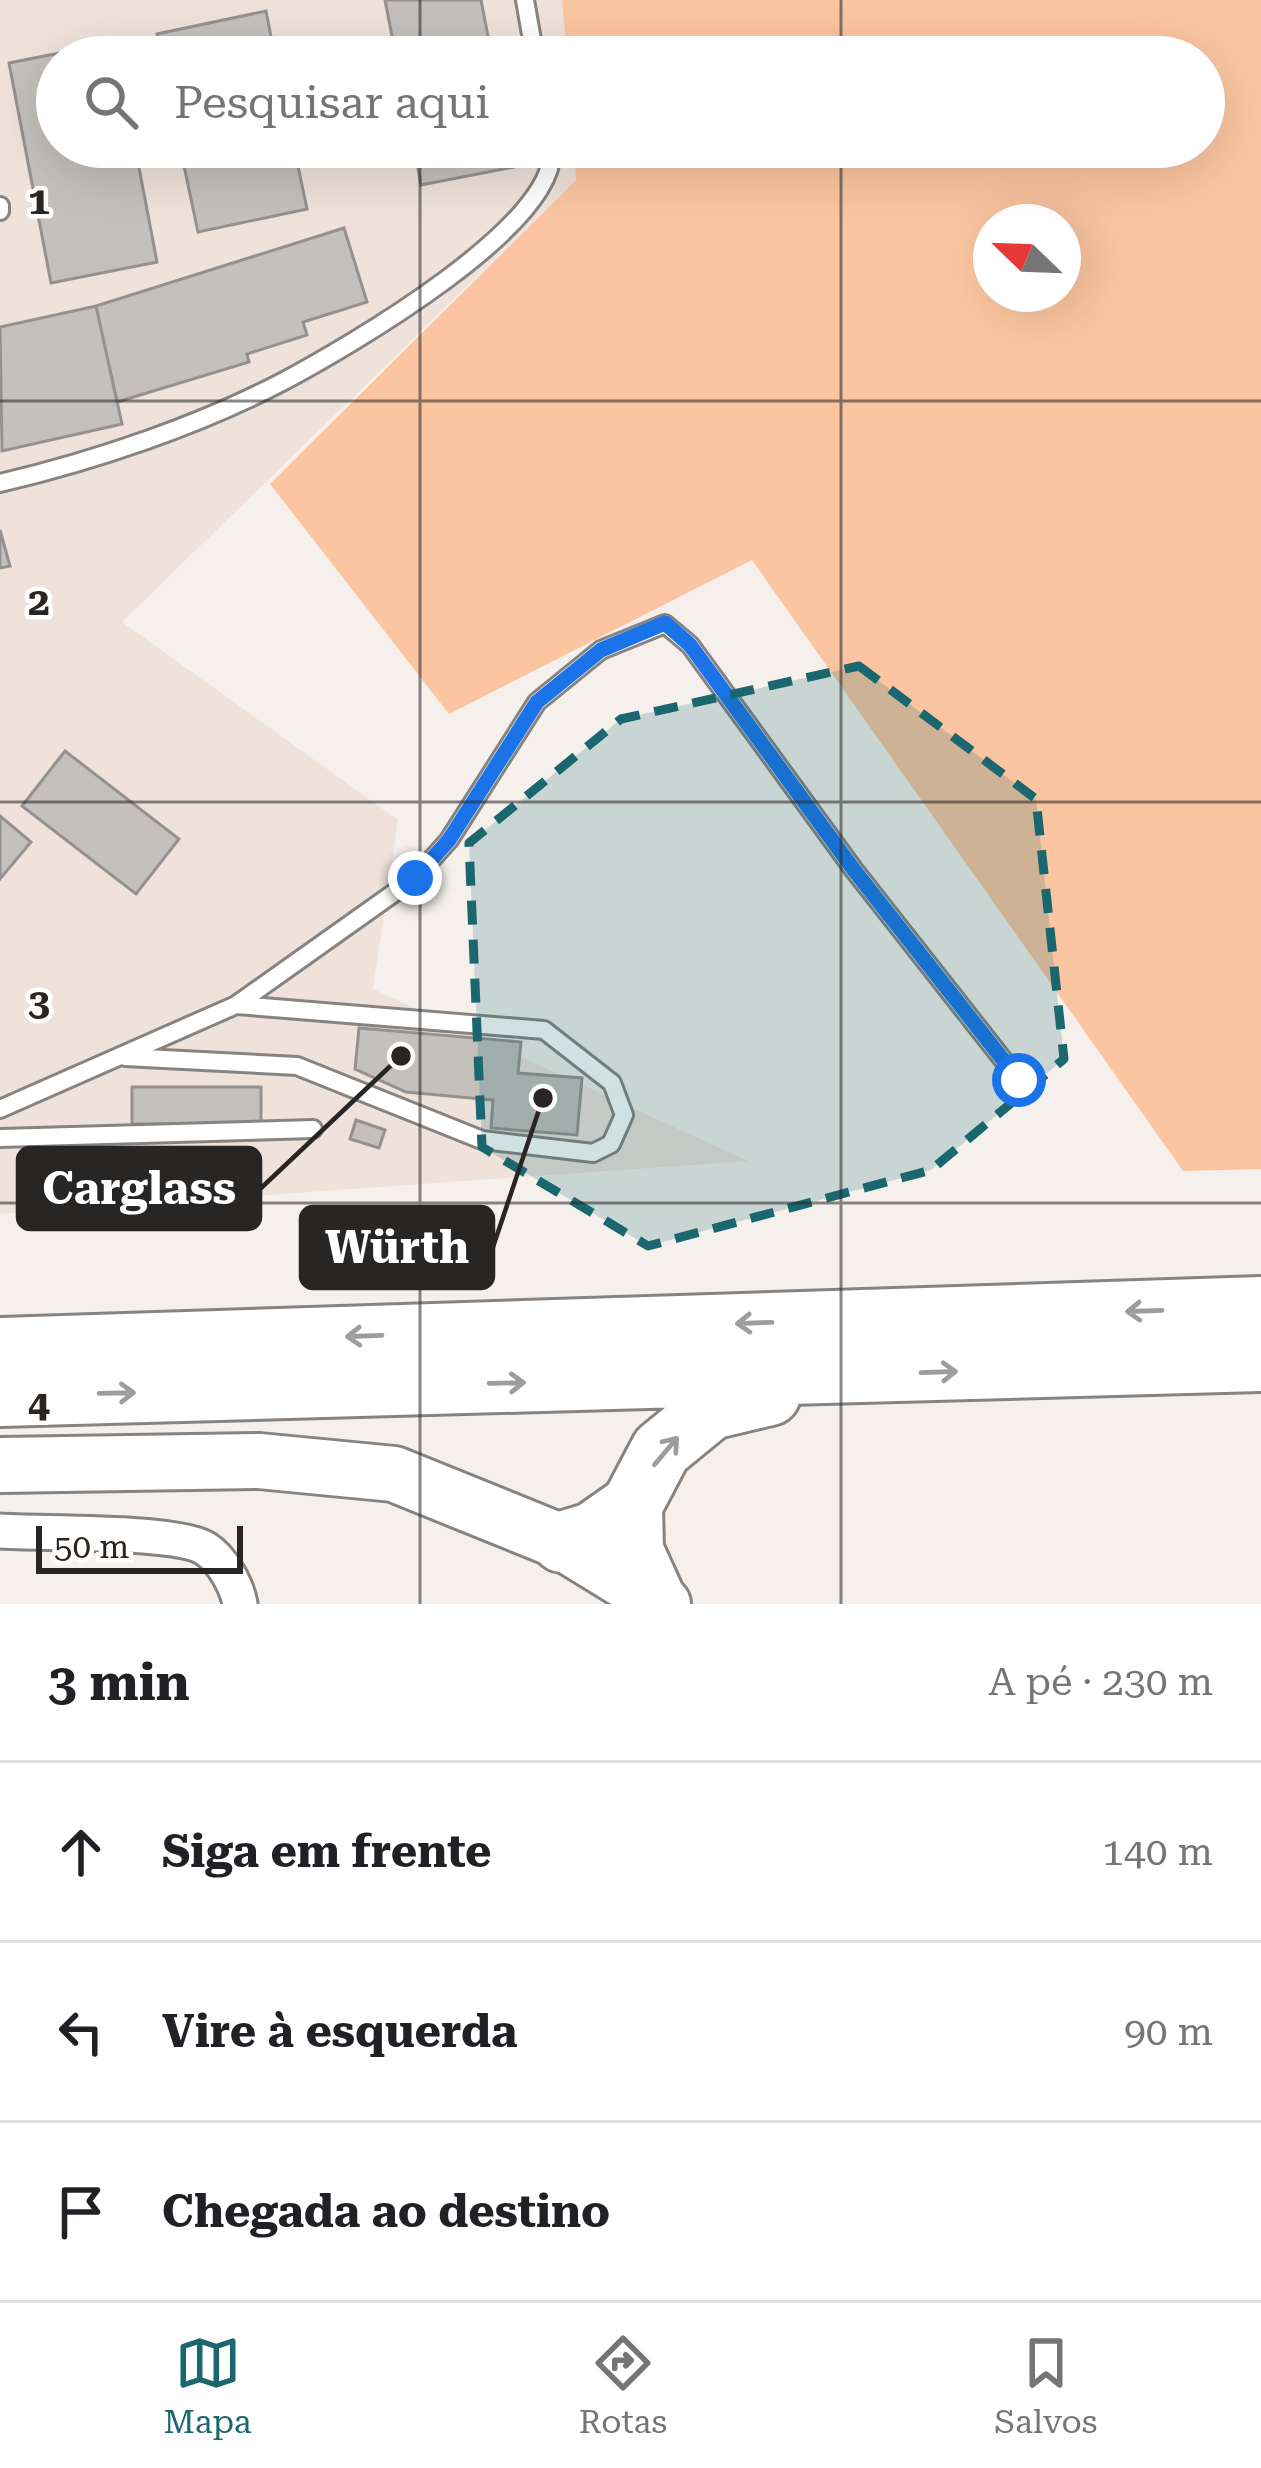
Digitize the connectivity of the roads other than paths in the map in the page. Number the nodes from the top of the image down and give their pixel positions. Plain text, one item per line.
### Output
1 (525, 0) edge
2 (532, 36) edge
3 (549, 168) edge
4 (0, 484) edge
5 (236, 1004) junction
6 (123, 1057) junction
7 (1019, 1080) dead end
8 (0, 1109) edge
9 (314, 1130) dead end
10 (0, 1138) edge
11 (1261, 1307) edge
12 (0, 1348) edge
13 (1261, 1361) edge
14 (863, 1375) junction
15 (0, 1396) edge
16 (0, 1466) edge
17 (632, 1505) junction
18 (0, 1531) edge
19 (536, 1546) junction
20 (641, 1601) edge
21 (240, 1604) edge

1 - 2 lane
3 - 4 lane
5 - 6 lane
5 - 6 lane
5 - 7 lane
6 - 8 lane
9 - 10 lane
11 -> 12 highway
14 -> 13 highway
15 -> 14 highway
17 -> 14 highway
16 - 19 main road
17 - 19 highway
17 - 20 highway
18 - 21 street
19 - 20 main road

